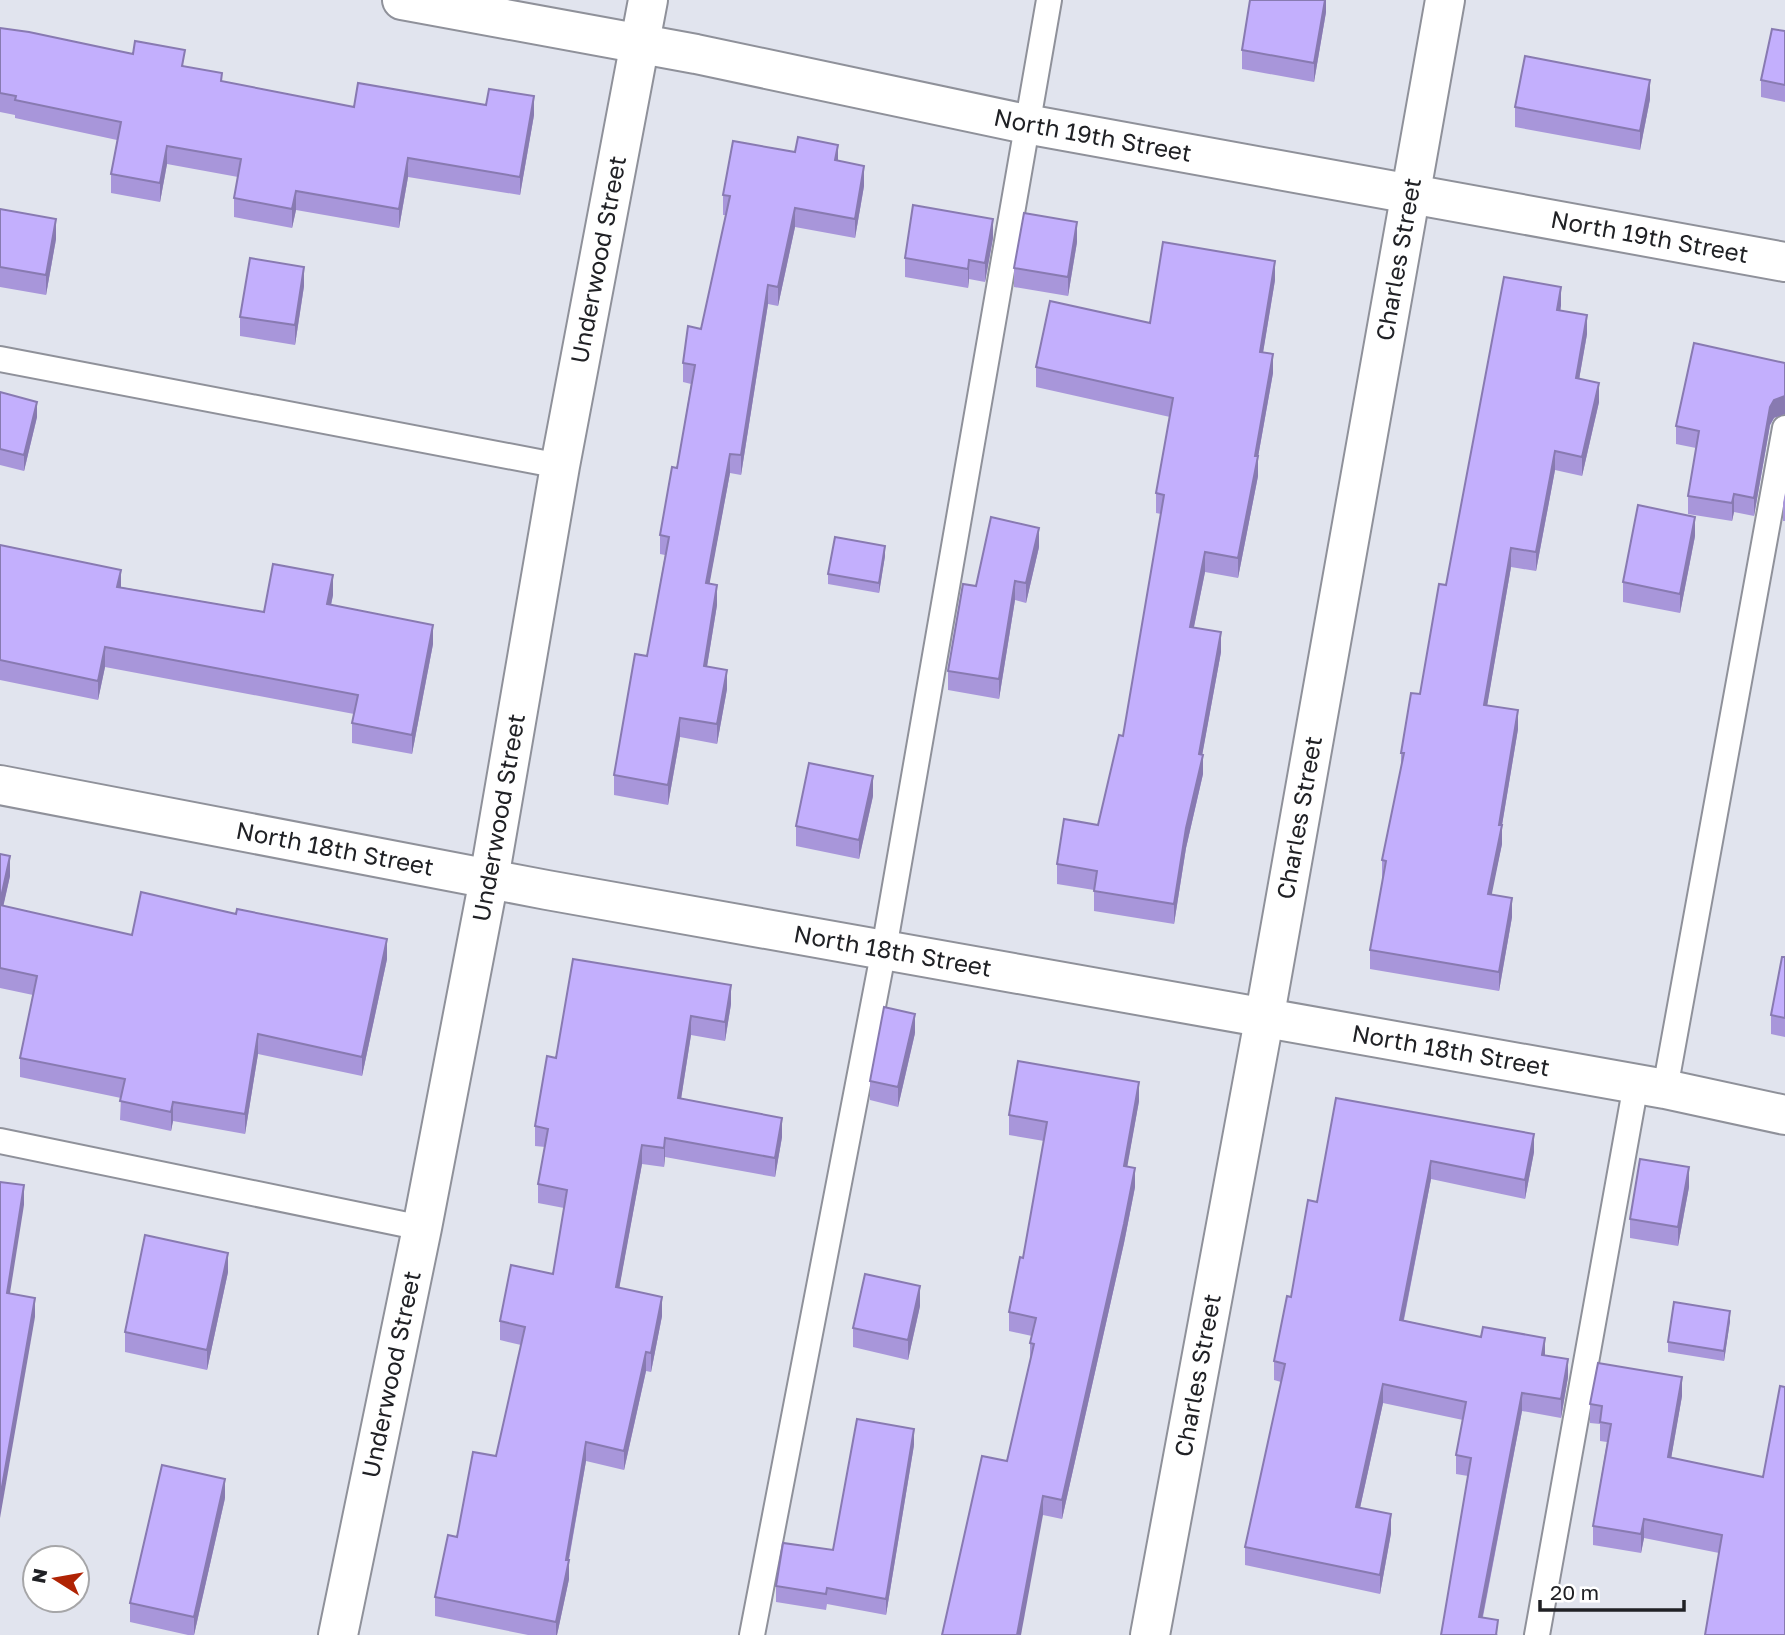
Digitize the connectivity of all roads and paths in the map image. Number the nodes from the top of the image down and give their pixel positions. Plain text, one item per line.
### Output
1 (402, 0) edge
2 (648, 0) edge
3 (1049, 0) edge
4 (1445, 0) edge
5 (640, 44) junction
6 (1026, 124) junction
7 (1408, 196) junction
8 (1785, 262) edge
9 (0, 359) edge
10 (1785, 428) edge
11 (560, 466) junction
12 (0, 785) edge
13 (489, 879) junction
14 (884, 949) junction
15 (1264, 1020) junction
16 (1650, 1086) junction
17 (1785, 1115) edge
18 (0, 1142) edge
19 (422, 1228) junction
20 (338, 1635) edge
21 (752, 1635) edge
22 (1150, 1635) edge
23 (1537, 1635) edge

1 - 5 street, North 19th Street
2 - 5 street, Underwood Street
3 - 6 lane
4 - 7 street, Charles Street
5 - 6 street, North 19th Street
5 - 11 street, Underwood Street
6 - 7 street, North 19th Street
6 - 14 lane
7 - 8 street, North 19th Street
7 - 15 street, Charles Street
9 - 11 lane
10 - 16 lane
11 - 13 street, Underwood Street
12 - 13 street, North 18th Street
13 - 14 street, North 18th Street
13 - 19 street, Underwood Street
14 - 15 street, North 18th Street
14 - 21 lane
15 - 16 street, North 18th Street
15 - 22 street, Charles Street
16 - 17 street, North 18th Street
16 - 23 lane
18 - 19 lane
19 - 20 street, Underwood Street

